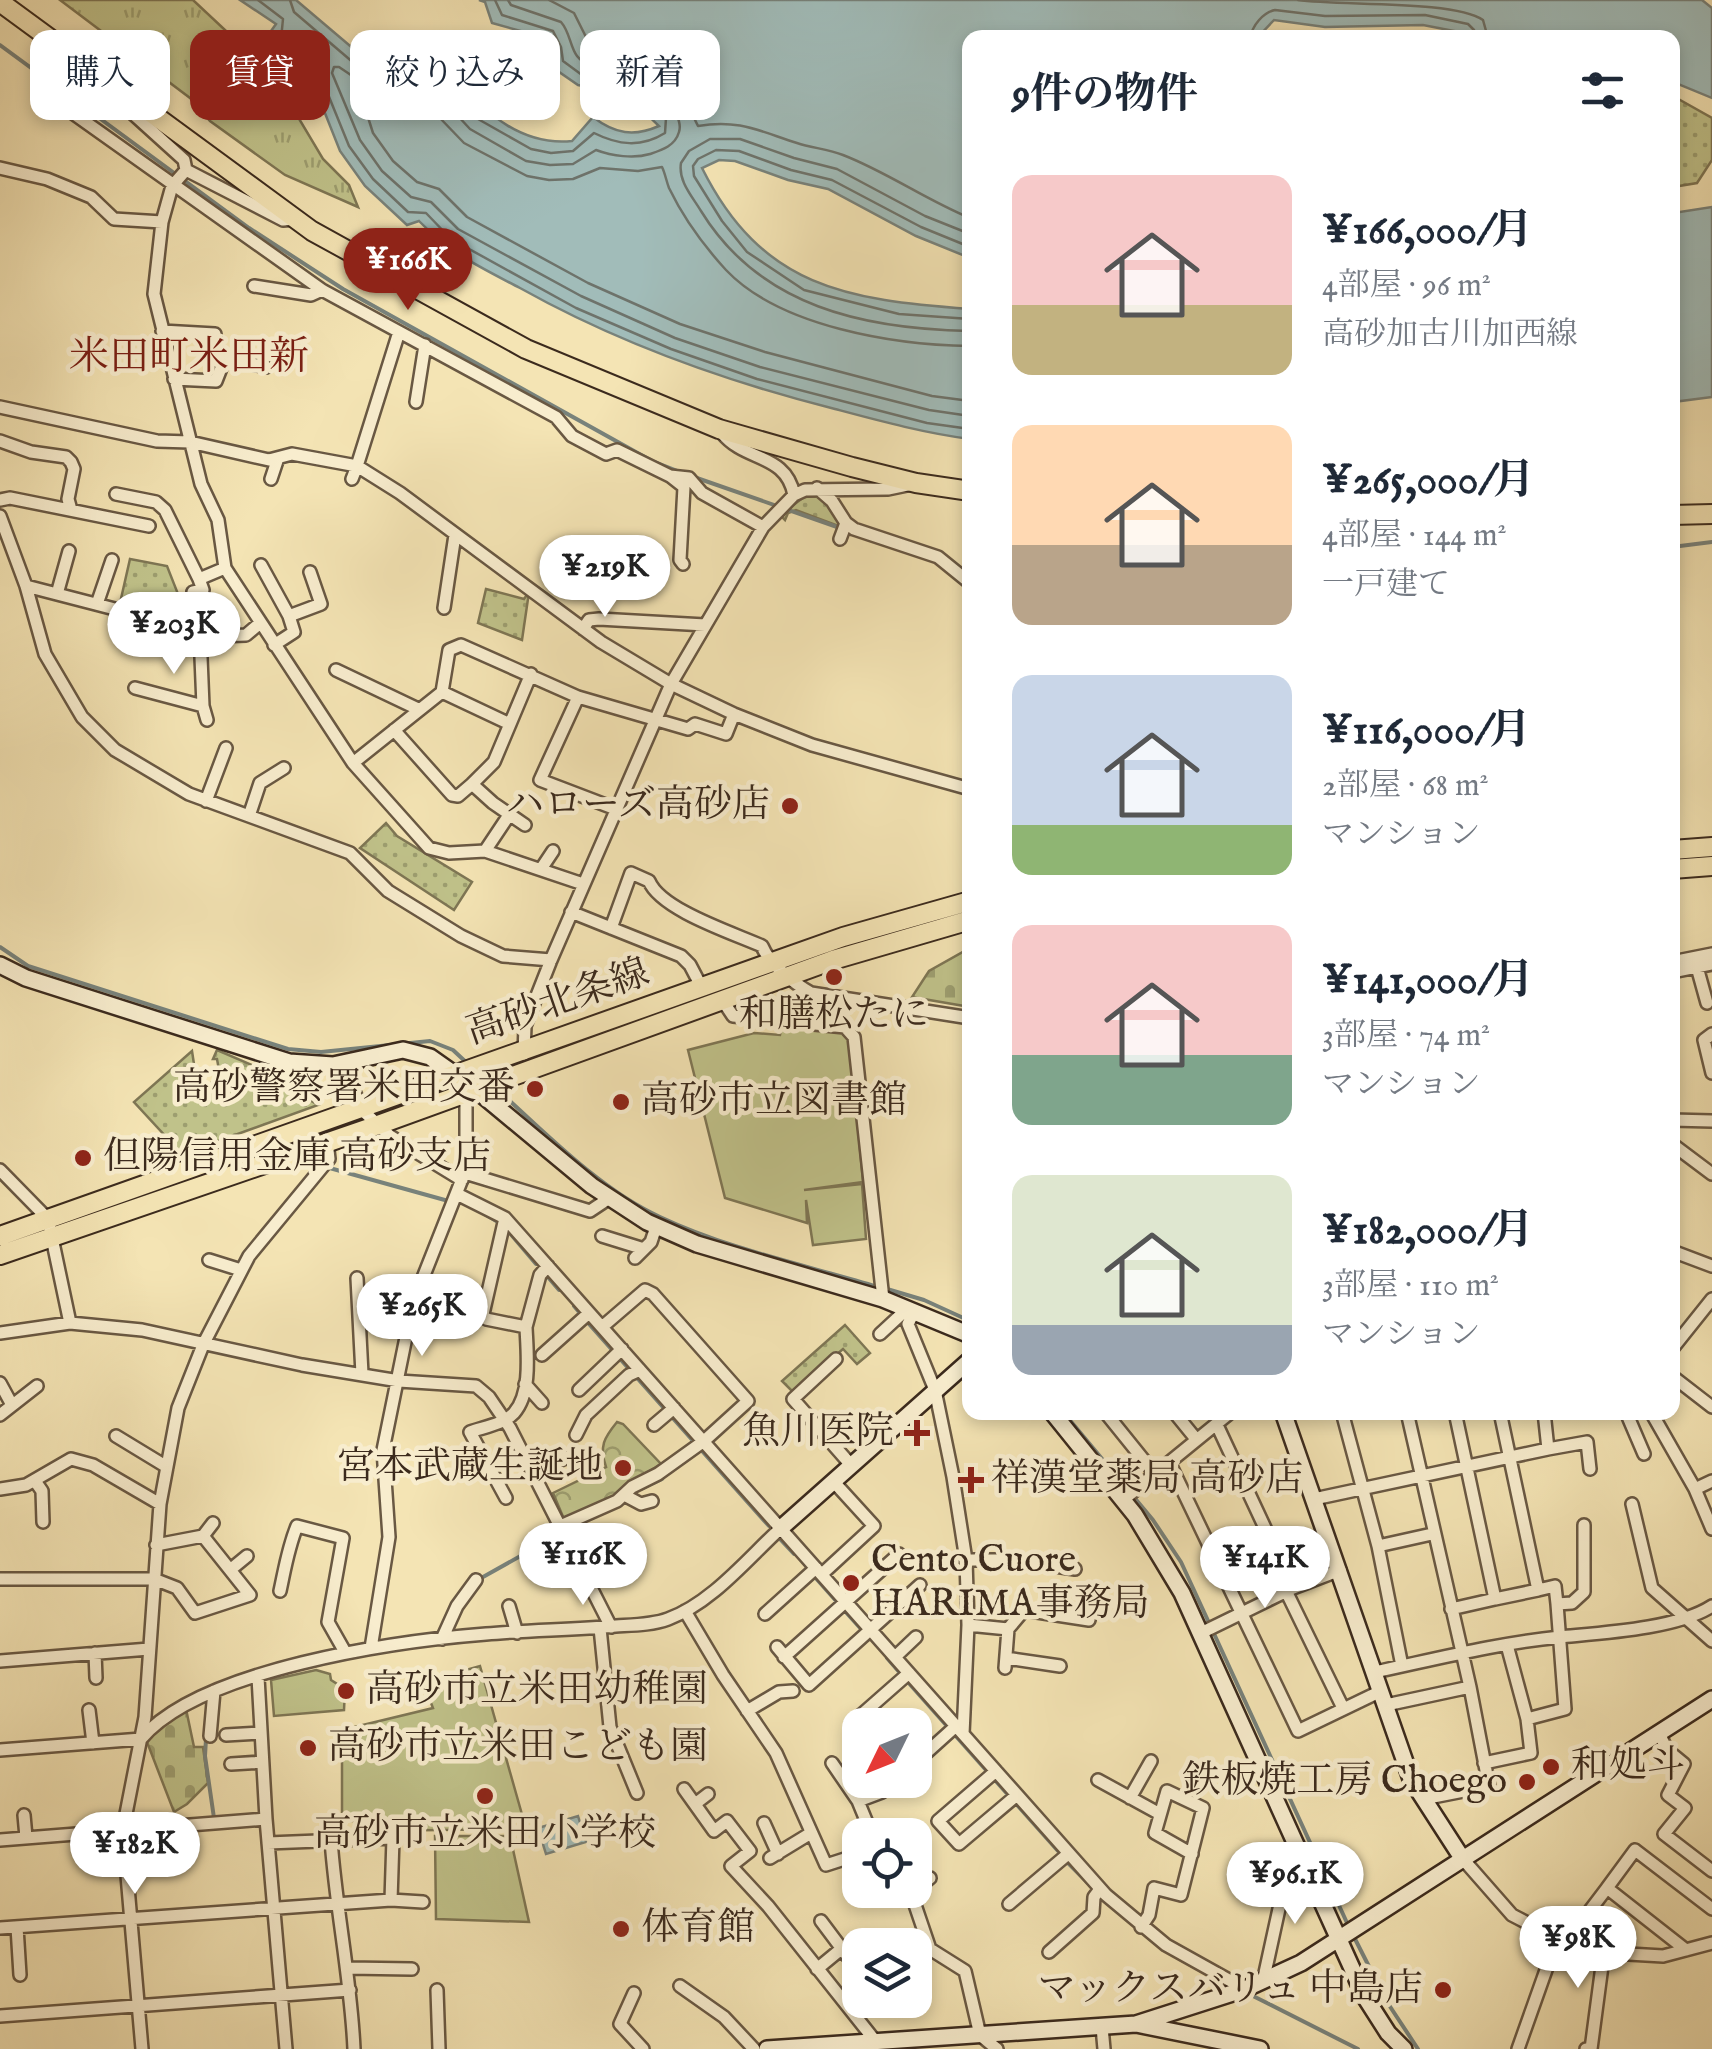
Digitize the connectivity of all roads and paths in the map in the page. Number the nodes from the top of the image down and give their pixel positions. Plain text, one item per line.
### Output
1 (0, 2) edge
2 (38, 30) edge
3 (84, 120) edge
4 (140, 120) edge
5 (161, 120) edge
6 (0, 168) edge
7 (186, 170) junction
8 (172, 186) junction
9 (296, 219) junction
10 (162, 222) junction
11 (254, 286) dead end
12 (322, 290) junction
13 (162, 331) junction
14 (399, 332) junction
15 (215, 334) dead end
16 (425, 345) junction
17 (266, 366) dead end
18 (174, 379) junction
19 (416, 402) dead end
20 (0, 406) edge
21 (719, 428) junction
22 (0, 441) edge
23 (190, 442) junction
24 (278, 458) junction
25 (357, 466) junction
26 (670, 476) junction
27 (270, 479) dead end
28 (352, 479) dead end
29 (916, 483) junction
30 (684, 487) junction
31 (816, 488) junction
32 (962, 490) edge
33 (702, 493) junction
34 (116, 494) dead end
35 (789, 499) junction
36 (0, 500) edge
37 (71, 510) junction
38 (1712, 514) edge
39 (0, 516) edge
40 (1680, 517) edge
41 (149, 526) dead end
42 (763, 527) junction
43 (455, 536) junction
44 (69, 551) dead end
45 (112, 560) dead end
46 (683, 564) dead end
47 (261, 565) dead end
48 (224, 568) junction
49 (310, 572) dead end
50 (962, 576) edge
51 (199, 579) junction
52 (26, 586) junction
53 (193, 592) dead end
54 (57, 594) junction
55 (98, 604) junction
56 (444, 608) dead end
57 (144, 616) junction
58 (289, 616) junction
59 (260, 624) junction
60 (704, 625) junction
61 (583, 630) junction
62 (200, 633) junction
63 (137, 641) dead end
64 (274, 645) junction
65 (336, 670) dead end
66 (531, 674) junction
67 (672, 684) junction
68 (135, 688) dead end
69 (442, 692) junction
70 (578, 697) junction
71 (202, 706) junction
72 (418, 709) junction
73 (734, 714) junction
74 (656, 718) junction
75 (207, 720) dead end
76 (510, 724) junction
77 (394, 730) junction
78 (226, 748) dead end
79 (352, 763) junction
80 (284, 768) dead end
81 (244, 776) dead end
82 (260, 784) junction
83 (472, 784) junction
84 (962, 788) edge
85 (206, 800) junction
86 (616, 809) junction
87 (509, 815) junction
88 (249, 816) junction
89 (525, 824) dead end
90 (1712, 847) edge
91 (1680, 849) edge
92 (486, 851) junction
93 (553, 851) dead end
94 (1712, 866) edge
95 (1680, 868) edge
96 (541, 869) junction
97 (583, 884) junction
98 (962, 902) edge
99 (571, 912) junction
100 (962, 922) edge
101 (611, 928) junction
102 (1712, 954) edge
103 (552, 960) junction
104 (1680, 960) edge
105 (775, 963) junction
106 (1712, 964) edge
107 (0, 965) edge
108 (1698, 967) junction
109 (1680, 970) edge
110 (790, 978) junction
111 (701, 986) junction
112 (724, 1001) junction
113 (1708, 1003) dead end
114 (962, 1017) edge
115 (1712, 1034) edge
116 (526, 1061) junction
117 (344, 1063) junction
118 (1712, 1073) edge
119 (455, 1074) junction
120 (466, 1091) junction
121 (361, 1109) junction
122 (1680, 1120) edge
123 (1712, 1121) edge
124 (378, 1125) junction
125 (328, 1141) junction
126 (1680, 1150) edge
127 (0, 1170) edge
128 (1712, 1174) edge
129 (463, 1176) junction
130 (458, 1194) junction
131 (608, 1199) junction
132 (504, 1223) junction
133 (50, 1228) junction
134 (656, 1228) junction
135 (0, 1236) edge
136 (602, 1236) dead end
137 (0, 1255) edge
138 (1680, 1257) edge
139 (209, 1260) dead end
140 (1712, 1266) edge
141 (241, 1270) junction
142 (544, 1270) junction
143 (357, 1278) dead end
144 (882, 1299) junction
145 (1712, 1300) edge
146 (910, 1310) junction
147 (585, 1316) junction
148 (70, 1323) junction
149 (526, 1327) junction
150 (602, 1327) junction
151 (962, 1332) edge
152 (0, 1333) edge
153 (880, 1334) dead end
154 (1680, 1339) edge
155 (203, 1344) junction
156 (618, 1353) junction
157 (542, 1355) dead end
158 (836, 1359) dead end
159 (962, 1367) edge
160 (635, 1373) junction
161 (362, 1374) junction
162 (399, 1381) junction
163 (1680, 1382) edge
164 (0, 1383) edge
165 (525, 1384) junction
166 (37, 1386) dead end
167 (578, 1390) dead end
168 (935, 1390) junction
169 (542, 1403) dead end
170 (12, 1406) junction
171 (1712, 1406) edge
172 (674, 1408) junction
173 (0, 1416) edge
174 (1058, 1420) edge
175 (1112, 1420) edge
176 (1181, 1420) edge
177 (1222, 1420) edge
178 (1287, 1420) edge
179 (1344, 1420) edge
180 (1409, 1420) edge
181 (1456, 1420) edge
182 (1502, 1420) edge
183 (1545, 1420) edge
184 (1629, 1420) edge
185 (1656, 1420) edge
186 (503, 1421) junction
187 (654, 1425) dead end
188 (1217, 1425) junction
189 (1634, 1432) junction
190 (576, 1435) dead end
191 (116, 1436) dead end
192 (1620, 1438) dead end
193 (1196, 1439) junction
194 (704, 1441) junction
195 (1548, 1449) junction
196 (1644, 1454) dead end
197 (570, 1456) dead end
198 (1511, 1458) junction
199 (1170, 1464) junction
200 (851, 1465) junction
201 (168, 1468) junction
202 (1467, 1468) junction
203 (1590, 1469) dead end
204 (534, 1472) junction
205 (1155, 1474) junction
206 (1422, 1478) junction
207 (35, 1480) junction
208 (833, 1481) junction
209 (1712, 1481) edge
210 (0, 1488) edge
211 (1364, 1488) junction
212 (1695, 1489) junction
213 (624, 1494) junction
214 (506, 1498) dead end
215 (1314, 1499) junction
216 (1123, 1500) junction
217 (652, 1501) dead end
218 (160, 1504) junction
219 (1632, 1504) dead end
220 (302, 1510) dead end
221 (43, 1522) dead end
222 (213, 1523) dead end
223 (1584, 1525) dead end
224 (297, 1526) junction
225 (558, 1527) junction
226 (781, 1528) junction
227 (1712, 1528) edge
228 (1432, 1534) junction
229 (203, 1536) junction
230 (156, 1546) junction
231 (1378, 1546) junction
232 (899, 1554) dead end
233 (247, 1556) dead end
234 (966, 1560) junction
235 (1076, 1569) dead end
236 (230, 1570) junction
237 (1340, 1570) junction
238 (815, 1572) junction
239 (154, 1578) junction
240 (0, 1579) edge
241 (476, 1580) dead end
242 (920, 1585) dead end
243 (280, 1590) dead end
244 (1538, 1590) junction
245 (1290, 1591) junction
246 (1495, 1598) junction
247 (846, 1601) junction
248 (1558, 1604) junction
249 (1708, 1604) edge
250 (509, 1606) dead end
251 (1451, 1609) junction
252 (685, 1611) junction
253 (1243, 1613) junction
254 (765, 1614) dead end
255 (1684, 1618) junction
256 (1083, 1622) dead end
257 (968, 1625) junction
258 (606, 1627) junction
259 (870, 1629) junction
260 (1008, 1629) junction
261 (517, 1632) junction
262 (1201, 1633) junction
263 (1560, 1637) junction
264 (916, 1638) dead end
265 (442, 1639) junction
266 (1712, 1641) edge
267 (1507, 1646) junction
268 (371, 1648) junction
269 (148, 1649) junction
270 (345, 1652) junction
271 (95, 1653) junction
272 (1462, 1656) junction
273 (895, 1657) junction
274 (0, 1661) edge
275 (1402, 1666) junction
276 (1052, 1668) dead end
277 (1375, 1672) junction
278 (909, 1673) junction
279 (258, 1677) junction
280 (96, 1678) dead end
281 (1470, 1688) junction
282 (214, 1691) junction
283 (792, 1691) dead end
284 (1384, 1698) junction
285 (1712, 1699) edge
286 (870, 1708) edge
287 (1344, 1708) junction
288 (89, 1710) dead end
289 (747, 1711) junction
290 (1527, 1719) junction
291 (960, 1730) junction
292 (1660, 1732) junction
293 (261, 1733) junction
294 (210, 1736) dead end
295 (226, 1736) dead end
296 (141, 1738) junction
297 (93, 1743) junction
298 (0, 1750) edge
299 (932, 1751) edge
300 (262, 1762) junction
301 (1150, 1762) dead end
302 (832, 1763) dead end
303 (1484, 1763) junction
304 (231, 1764) dead end
305 (996, 1771) junction
306 (1098, 1780) dead end
307 (684, 1788) dead end
308 (636, 1793) dead end
309 (708, 1794) dead end
310 (1017, 1796) junction
311 (866, 1798) edge
312 (1130, 1798) junction
313 (1423, 1799) junction
314 (858, 1801) junction
315 (695, 1804) junction
316 (1160, 1814) junction
317 (24, 1815) dead end
318 (865, 1818) edge
319 (266, 1820) junction
320 (765, 1822) dead end
321 (123, 1829) junction
322 (811, 1833) junction
323 (26, 1838) junction
324 (0, 1840) edge
325 (331, 1840) junction
326 (268, 1843) junction
327 (1299, 1853) junction
328 (1192, 1854) junction
329 (1065, 1857) junction
330 (1462, 1858) junction
331 (842, 1860) edge
332 (1710, 1864) edge
333 (1607, 1888) junction
334 (1100, 1889) junction
335 (1011, 1898) dead end
336 (391, 1900) junction
337 (335, 1902) junction
338 (422, 1902) dead end
339 (274, 1908) junction
340 (916, 1908) edge
341 (1712, 1908) edge
342 (131, 1918) junction
343 (820, 1921) dead end
344 (17, 1927) junction
345 (1141, 1927) junction
346 (0, 1928) edge
347 (1338, 1939) junction
348 (1562, 1940) junction
349 (1712, 1943) edge
350 (840, 1950) joint
351 (1686, 1950) junction
352 (1604, 1951) junction
353 (1049, 1952) dead end
354 (348, 1968) junction
355 (412, 1969) dead end
356 (818, 1969) junction
357 (20, 1975) dead end
358 (1263, 1982) junction
359 (680, 1986) dead end
360 (350, 1990) junction
361 (437, 1990) dead end
362 (1245, 1990) junction
363 (634, 1993) dead end
364 (280, 1995) junction
365 (138, 2004) junction
366 (0, 2016) edge
367 (1136, 2024) junction
368 (1102, 2026) junction
369 (980, 2035) junction
370 (876, 2042) junction
371 (1256, 2048) edge
372 (142, 2049) edge
373 (286, 2049) edge
374 (354, 2049) edge
375 (439, 2049) edge
376 (643, 2049) edge
377 (754, 2049) edge
378 (766, 2049) edge
379 (998, 2049) edge
380 (1104, 2049) edge
381 (1404, 2049) edge
382 (1518, 2049) edge
383 (1586, 2049) edge

1 - 2 main road
3 - 8 street
4 - 7 street
5 - 9 main road
6 - 10 street
7 - 8 street
7 - 9 street
8 - 10 street
8 - 12 street
9 - 21 main road
10 - 13 street
11 - 12 street
12 - 14 street
13 - 15 street
13 - 18 street
14 - 16 street
14 - 25 street
16 - 19 street
16 - 26 street
17 - 18 street
18 - 23 street
20 - 23 street
21 - 29 main road
21 - 35 street
22 - 37 street
23 - 24 street
23 - 48 street
24 - 25 street
24 - 27 street
25 - 28 street
25 - 43 street
26 - 30 street
26 - 33 street
29 - 31 street
29 - 32 main road
30 - 33 street
30 - 46 street
31 - 35 street
31 - 50 street
33 - 42 street
34 - 51 street
35 - 42 street
36 - 37 street
37 - 41 street
38 - 40 main road
39 - 52 street
42 - 60 street
43 - 56 street
43 - 61 street
44 - 54 street
45 - 55 street
47 - 58 street
48 - 51 street
48 - 59 street
49 - 58 street
51 - 53 street
52 - 54 street
52 - 85 street
54 - 55 street
55 - 57 street
57 - 62 street
57 - 63 street
58 - 64 street
59 - 62 street
59 - 64 street
60 - 61 street
60 - 67 street
61 - 67 street
62 - 71 street
64 - 79 street
65 - 72 street
66 - 69 street
66 - 70 street
66 - 76 street
67 - 73 street
67 - 74 street
68 - 71 street
69 - 72 street
69 - 76 street
70 - 74 street
70 - 86 street
71 - 75 street
72 - 77 street
73 - 74 street
73 - 84 street
74 - 86 street
76 - 83 street
77 - 79 street
77 - 83 street
78 - 85 street
79 - 92 street
80 - 82 street
81 - 82 street
82 - 88 street
83 - 87 street
85 - 88 street
86 - 97 street
87 - 89 street
87 - 92 street
88 - 103 street
90 - 91 main road
92 - 96 street
93 - 96 street
94 - 95 main road
96 - 97 street
97 - 99 street
98 - 105 main road, 高砂北条線
99 - 101 street
99 - 103 street
100 - 110 main road, 高砂北条線
101 - 105 street
101 - 111 street
102 - 104 street
103 - 116 street
105 - 110 street
105 - 111 main road, 高砂北条線
106 - 108 street
107 - 117 street
108 - 109 street
108 - 113 street
110 - 112 main road, 高砂北条線
110 - 114 street
111 - 116 main road, 高砂北条線
112 - 116 main road, 高砂北条線
112 - 144 street
115 - 118 street
116 - 119 main road, 高砂北条線
116 - 120 main road, 高砂北条線
117 - 119 street
117 - 121 street
119 - 120 street
119 - 121 main road, 高砂北条線
120 - 124 main road, 高砂北条線
120 - 129 street
120 - 131 street
121 - 124 street
121 - 133 main road, 高砂北条線
122 - 123 street
124 - 125 main road, 高砂北条線
124 - 129 street
125 - 133 main road, 高砂北条線
125 - 141 street
126 - 128 street
127 - 133 street
129 - 130 street
129 - 131 street
130 - 132 street
130 - 162 street
131 - 134 street
132 - 142 street
132 - 149 street
133 - 135 main road, 高砂北条線
133 - 137 main road, 高砂北条線
133 - 148 street
134 - 136 street
134 - 144 street
138 - 140 street
139 - 141 street
141 - 155 street
142 - 147 street
142 - 149 street
143 - 161 street
144 - 146 street
145 - 154 street
146 - 151 street
146 - 153 street
146 - 168 street
147 - 150 street
147 - 157 street
148 - 152 street
148 - 155 street
149 - 165 street
150 - 156 street
150 - 194 street
155 - 161 street
155 - 201 street
156 - 160 street
156 - 167 street
158 - 200 street
159 - 168 street
160 - 172 street
160 - 190 street
161 - 162 street
162 - 186 street
162 - 268 street
163 - 171 street
164 - 170 street
165 - 169 street
165 - 186 street
166 - 170 street
168 - 200 street
168 - 234 street
170 - 173 street
172 - 187 street
172 - 194 street
174 - 216 street
175 - 205 street
176 - 193 street
177 - 188 street
178 - 215 street
179 - 211 street
180 - 206 street
181 - 202 street
182 - 198 street
183 - 195 street
184 - 189 street
185 - 212 street
186 - 204 street
186 - 214 street
188 - 193 street
188 - 245 street
189 - 192 street
189 - 196 street
191 - 201 street
193 - 199 street
194 - 213 street
194 - 226 street
195 - 198 street
195 - 203 street
197 - 204 street
198 - 202 street
198 - 244 street
199 - 205 street
199 - 253 street
200 - 208 street
201 - 218 street
202 - 206 street
202 - 246 street
204 - 225 street
205 - 216 street
206 - 211 street
206 - 228 street
207 - 210 street
207 - 218 street
207 - 221 street
208 - 226 street
208 - 238 street
209 - 212 street
211 - 215 street
211 - 231 street
212 - 227 street
213 - 217 street
213 - 225 street
215 - 237 street
216 - 262 street
218 - 230 street
219 - 255 street
220 - 224 street
222 - 229 street
223 - 248 street
224 - 243 street
224 - 270 street
225 - 258 street
226 - 238 street
226 - 252 street
228 - 231 street
228 - 251 street
229 - 230 street
229 - 236 street
230 - 239 street
231 - 275 street
232 - 247 street
233 - 236 street
234 - 235 street
234 - 257 street
236 - 239 street
237 - 245 street
237 - 277 street
238 - 247 street
238 - 254 street
239 - 240 street
239 - 269 street
241 - 265 street
242 - 259 street
244 - 246 street
244 - 248 street
245 - 253 street
245 - 287 street
246 - 251 street
247 - 259 street
247 - 259 street
248 - 263 street
249 - 255 street
250 - 261 street
251 - 272 street
252 - 258 street
252 - 289 street
253 - 262 street
253 - 287 street
255 - 263 street
255 - 266 street
256 - 260 street
257 - 260 street
257 - 291 street
258 - 261 street
258 - 308 street
259 - 273 street
260 - 276 street
261 - 265 street
262 - 327 street
263 - 267 street
263 - 290 street
264 - 273 street
265 - 268 street
267 - 272 street
267 - 290 street
268 - 270 street
269 - 271 street
269 - 296 street
270 - 279 street
271 - 274 street
271 - 280 street
272 - 275 street
272 - 281 street
273 - 278 street
275 - 277 street
277 - 284 street
278 - 286 street
278 - 291 street
279 - 282 street
279 - 293 street
281 - 284 street
281 - 303 street
282 - 294 street
282 - 296 street
283 - 289 street
284 - 287 street
284 - 313 street
285 - 292 street
288 - 297 street
289 - 322 street
290 - 303 street
291 - 299 street
291 - 305 street
292 - 330 street
292 - 332 street
293 - 295 street
293 - 300 street
296 - 297 street
296 - 321 street
297 - 298 street
300 - 304 street
300 - 319 street
301 - 312 street
302 - 314 street
303 - 313 street
305 - 310 street
305 - 310 street
306 - 312 street
307 - 315 street
309 - 315 street
310 - 329 street
311 - 314 street
312 - 316 street
313 - 330 street
314 - 318 street
315 - 356 street
316 - 328 street
316 - 328 street
317 - 323 street
319 - 321 street
319 - 326 street
320 - 322 street
321 - 323 street
321 - 342 street
322 - 331 street
323 - 324 street
325 - 326 street
325 - 336 street
325 - 337 street
326 - 339 street
327 - 347 street
327 - 358 street
328 - 345 street
329 - 334 street
329 - 335 street
330 - 347 street
330 - 348 street
333 - 341 street
333 - 348 street
333 - 351 street
334 - 345 street
334 - 353 street
336 - 337 street
336 - 338 street
337 - 339 street
337 - 354 street
339 - 342 street
339 - 364 street
340 - 369 street
342 - 344 street
342 - 365 street
343 - 350 street
344 - 346 street
344 - 357 street
345 - 362 street
347 - 358 street
347 - 381 street
348 - 352 street
348 - 382 street
349 - 351 street
350 - 356 street
351 - 352 street
352 - 383 street
354 - 355 street
354 - 360 street
356 - 370 street
358 - 362 street
359 - 377 street
360 - 364 street
360 - 374 street
361 - 375 street
362 - 367 street
363 - 376 street
364 - 365 street
364 - 373 street
365 - 366 street
365 - 372 street
367 - 368 street
367 - 371 street
368 - 369 street
368 - 380 street
369 - 370 street
369 - 379 street
370 - 378 street

